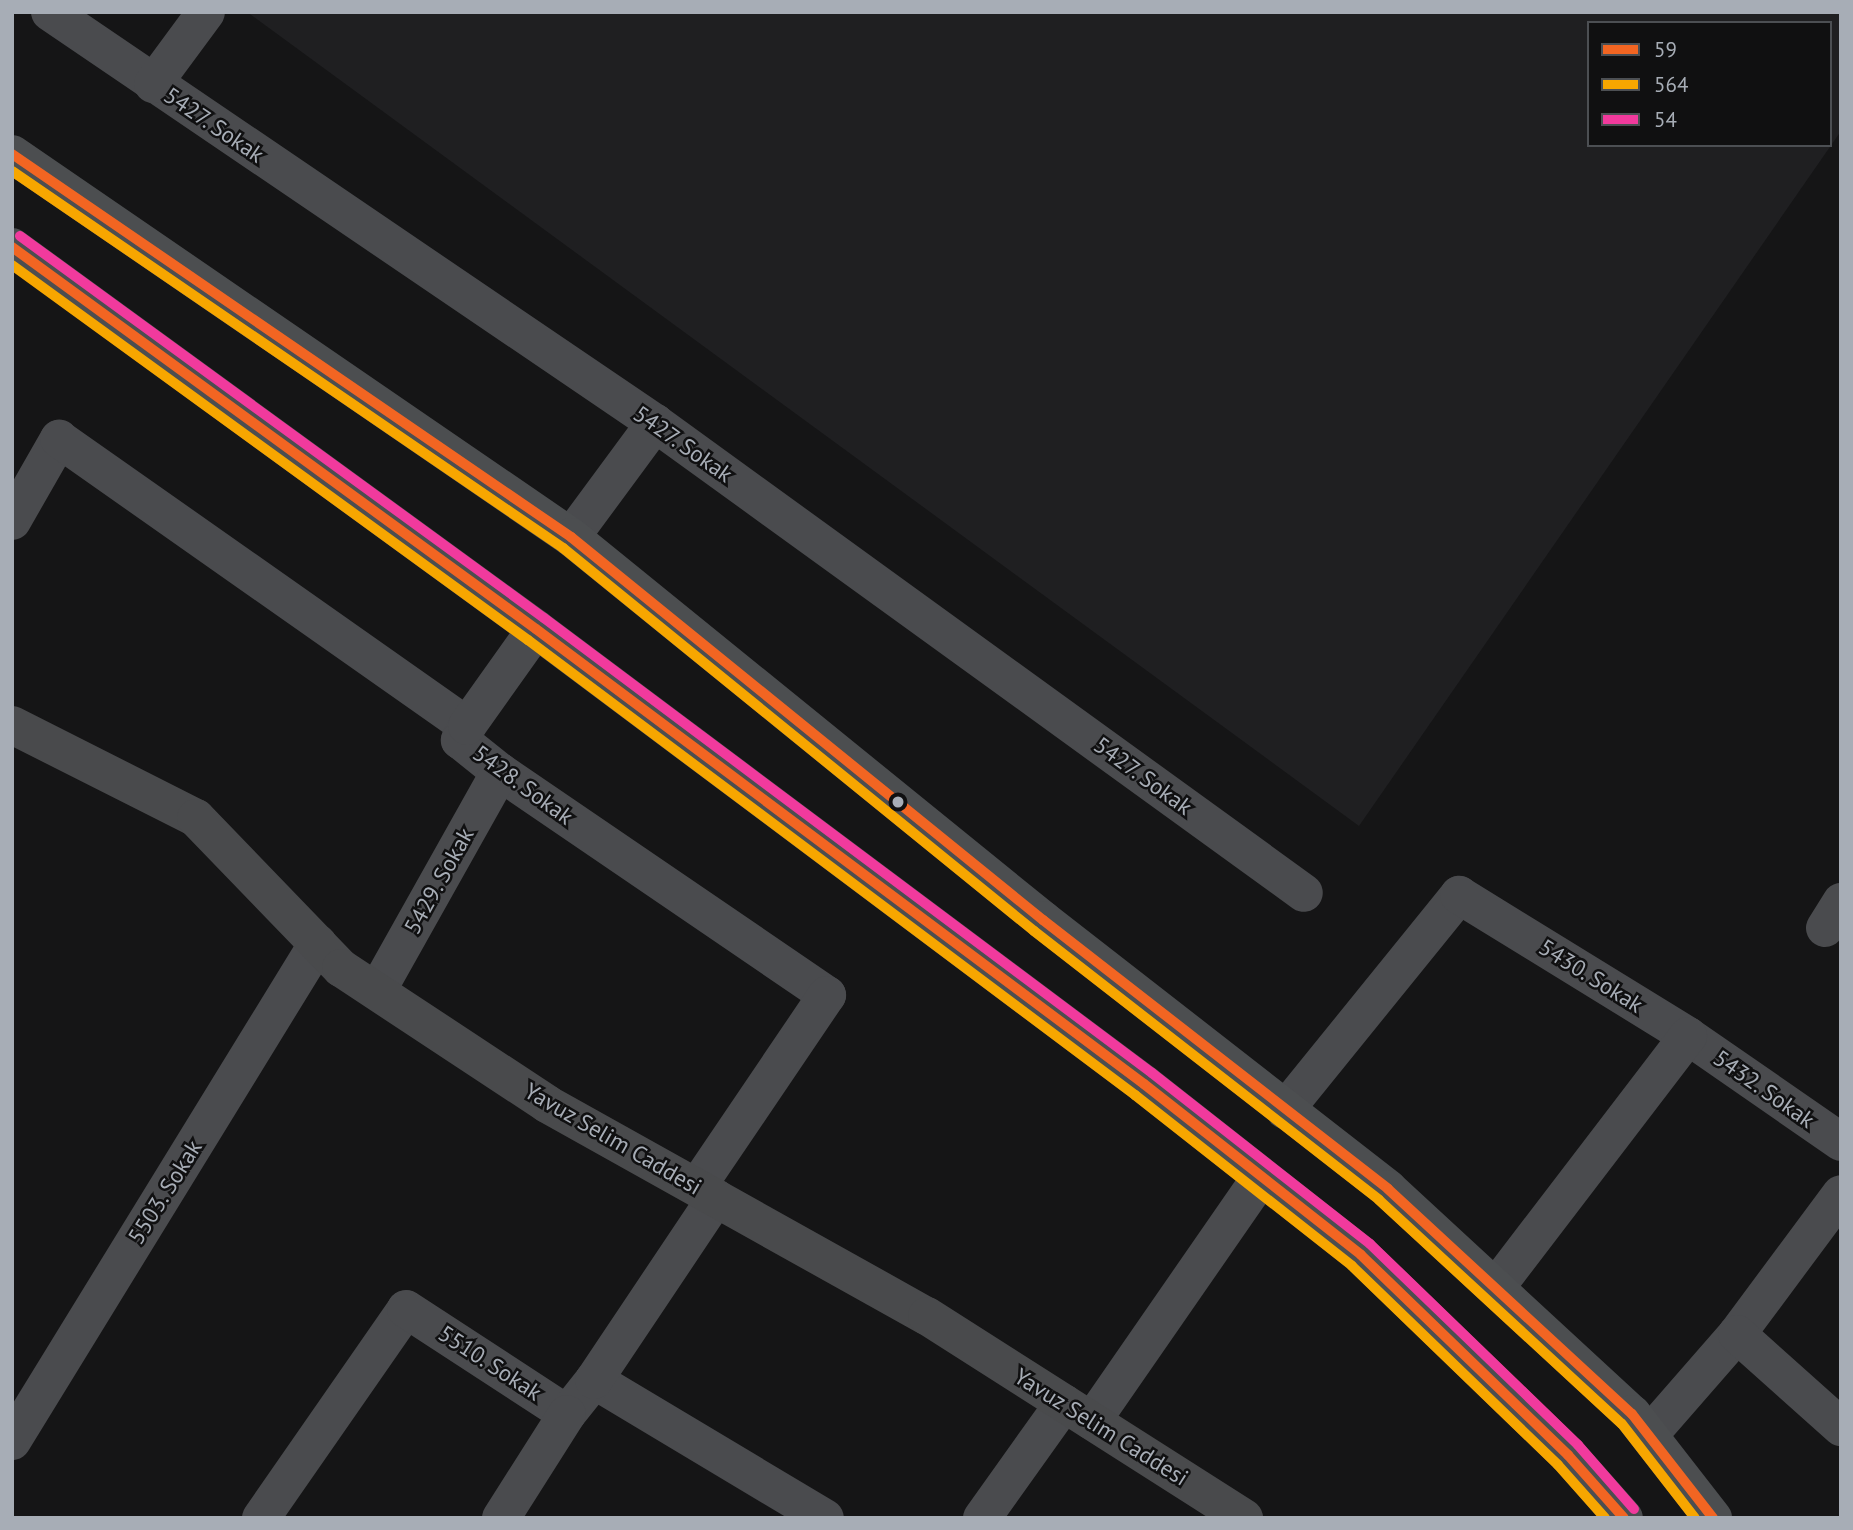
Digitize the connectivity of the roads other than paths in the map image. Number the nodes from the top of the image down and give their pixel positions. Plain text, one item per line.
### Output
1 (50, 12) edge
2 (206, 12) edge
3 (153, 84) junction
4 (12, 154) edge
5 (12, 247) edge
6 (655, 422) junction
7 (12, 521) edge
8 (571, 537) junction
9 (536, 629) junction
10 (12, 725) edge
11 (467, 726) junction
12 (500, 772) junction
13 (1304, 893) dead end
14 (318, 943) junction
15 (377, 991) junction
16 (1688, 1036) junction
17 (1285, 1110) junction
18 (1841, 1142) edge
19 (1261, 1177) junction
20 (706, 1193) junction
21 (1841, 1194) edge
22 (1495, 1288) junction
23 (1737, 1334) junction
24 (594, 1380) junction
25 (1078, 1412) junction
26 (567, 1414) junction
27 (1841, 1427) edge
28 (1649, 1435) junction
29 (12, 1441) edge
30 (264, 1517) edge
31 (501, 1518) edge
32 (825, 1518) edge
33 (982, 1518) edge
34 (1244, 1518) edge
35 (1624, 1518) edge
36 (1713, 1518) edge

1 - 3 street, 5427. Sokak
2 - 3 street
3 - 6 street, 5427. Sokak
4 - 8 main road
5 - 9 main road
6 - 8 street
6 - 13 street, 5427. Sokak
7 - 11 street, 5428. Sokak
8 - 17 main road
9 - 11 street
9 - 19 main road
10 - 14 street, Yavuz Selim Caddesi
11 - 12 street, 5428. Sokak
12 - 15 street, 5429. Sokak
12 - 20 street, 5428. Sokak
14 - 15 street, Yavuz Selim Caddesi
14 - 29 street, 5503. Sokak
15 - 20 street, Yavuz Selim Caddesi
16 - 17 street, 5430. Sokak
16 - 18 street, 5432. Sokak
16 - 22 street
17 - 22 main road
19 - 25 street
19 - 35 main road
20 - 24 street, 5510. Sokak
20 - 25 street, Yavuz Selim Caddesi
21 - 23 street
22 - 28 main road
23 - 27 street
23 - 28 street
24 - 26 street, 5510. Sokak
24 - 32 street
25 - 33 street
25 - 34 street, Yavuz Selim Caddesi
26 - 30 street, 5510. Sokak
26 - 31 street
28 - 36 main road

